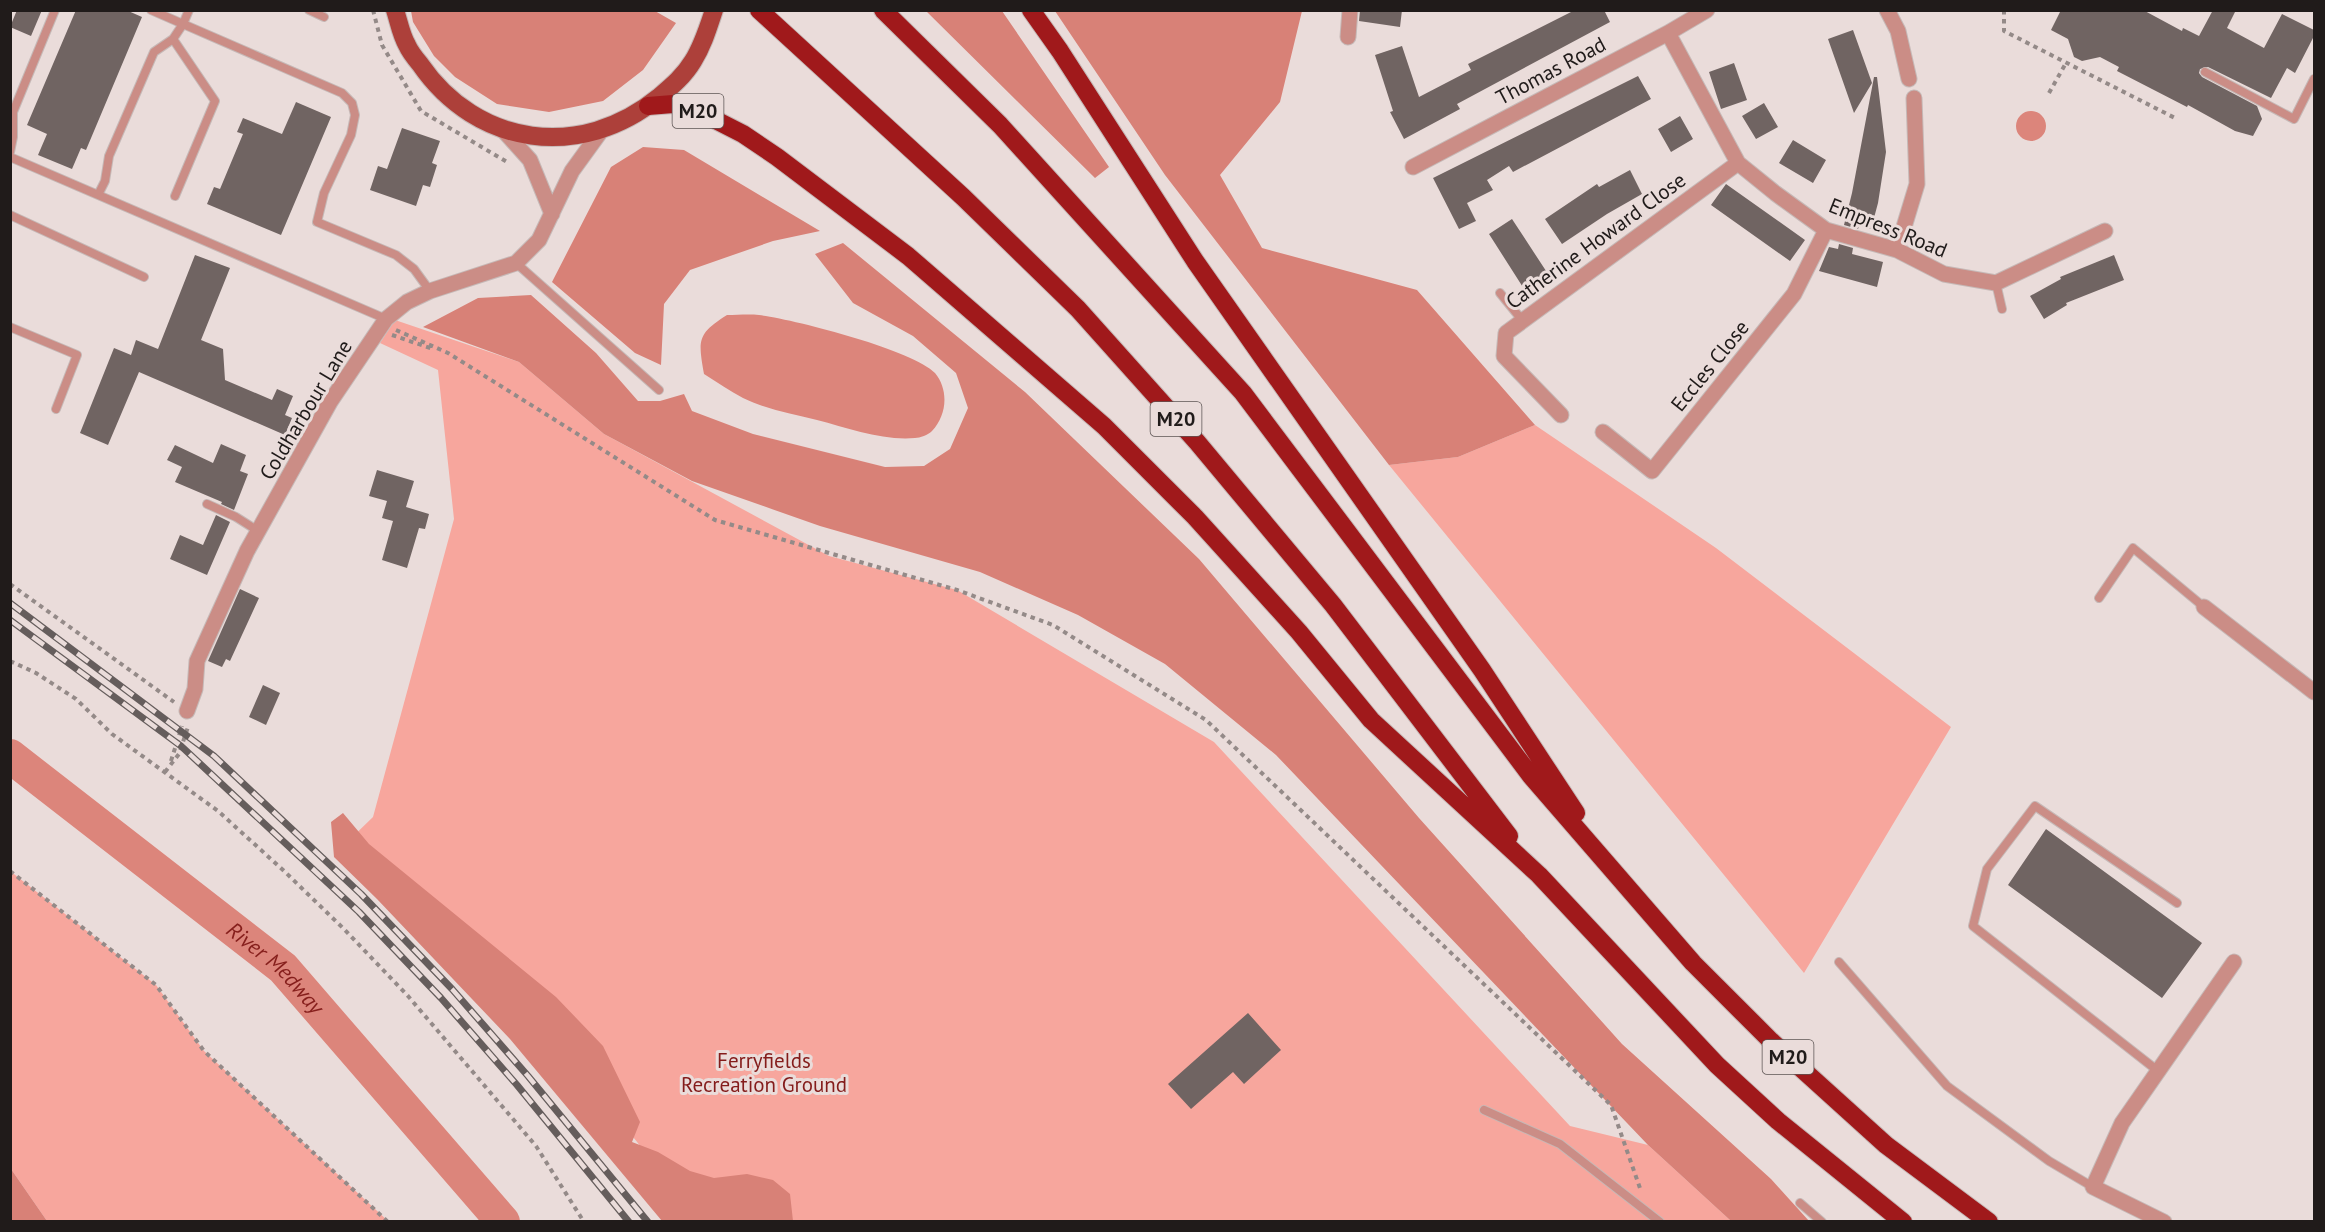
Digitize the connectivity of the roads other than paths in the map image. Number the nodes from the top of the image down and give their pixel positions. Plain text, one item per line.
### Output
1 (55, 10) edge
2 (151, 10) edge
3 (189, 10) edge
4 (309, 10) edge
5 (395, 10) edge
6 (714, 10) edge
7 (759, 10) edge
8 (883, 10) edge
9 (1031, 10) edge
10 (1350, 10) edge
11 (1707, 10) edge
12 (1887, 10) edge
13 (324, 17) dead end
14 (183, 24) junction
15 (1668, 33) junction
16 (1348, 37) dead end
17 (172, 39) junction
18 (2205, 72) dead end
19 (1909, 79) dead end
20 (2314, 79) edge
21 (1914, 98) dead end
22 (648, 106) junction
23 (503, 130) junction
24 (601, 131) junction
25 (10, 152) edge
26 (10, 157) edge
27 (1738, 163) junction
28 (1413, 167) dead end
29 (99, 193) junction
30 (175, 196) dead end
31 (552, 214) junction
32 (10, 215) edge
33 (1827, 230) junction
34 (2105, 231) dead end
35 (1897, 250) junction
36 (516, 263) junction
37 (144, 277) dead end
38 (1996, 284) junction
39 (430, 291) junction
40 (1500, 293) dead end
41 (2002, 309) dead end
42 (1521, 320) junction
43 (384, 324) junction
44 (10, 327) edge
45 (659, 390) dead end
46 (56, 409) dead end
47 (1562, 415) dead end
48 (1603, 432) dead end
49 (207, 504) dead end
50 (258, 531) junction
51 (2099, 597) dead end
52 (2204, 607) joint
53 (2314, 692) edge
54 (187, 711) road end
55 (1613, 869) junction
56 (1539, 875) junction
57 (2178, 903) dead end
58 (1839, 962) dead end
59 (2234, 962) dead end
60 (2158, 1071) junction
61 (1484, 1110) dead end
62 (2093, 1187) junction
63 (1800, 1203) dead end
64 (1660, 1221) edge
65 (1822, 1221) edge
66 (1903, 1221) edge
67 (1989, 1221) edge
68 (2164, 1221) edge

1 - 25 lane
2 - 14 lane
3 - 14 lane
4 - 13 lane
5 - 23 main road
6 - 22 main road
7 - 56 highway, M20
8 - 55 highway, M20
9 - 55 highway, M20
10 - 16 street
11 - 15 street, Thomas Road
12 - 19 street
14 - 17 lane
14 - 39 lane
15 - 27 street, Empress Road
15 - 28 street, Thomas Road
17 - 29 lane
17 - 30 lane
18 - 20 lane
21 - 35 street
22 - 24 main road
22 - 56 highway, M20
23 - 24 main road
23 - 31 street
24 - 31 street, Coldharbour Lane
26 - 29 lane
27 - 33 street, Empress Road
27 - 42 street, Catherine Howard Close
29 - 43 lane
31 - 36 street, Coldharbour Lane
32 - 37 lane
33 - 35 street, Empress Road
33 - 48 street, Eccles Close
34 - 38 street
35 - 38 street, Empress Road
36 - 39 street, Coldharbour Lane
36 - 45 lane
38 - 41 lane
39 - 43 street, Coldharbour Lane
40 - 42 lane
42 - 47 street, Catherine Howard Close
43 - 50 street, Coldharbour Lane
44 - 46 lane
49 - 50 lane
50 - 54 street, Coldharbour Lane
51 - 52 lane
52 - 53 street
55 - 67 highway, M20
56 - 66 highway, M20
57 - 60 lane
58 - 62 lane
59 - 60 street
60 - 62 street
61 - 64 lane
62 - 68 street
63 - 65 lane

